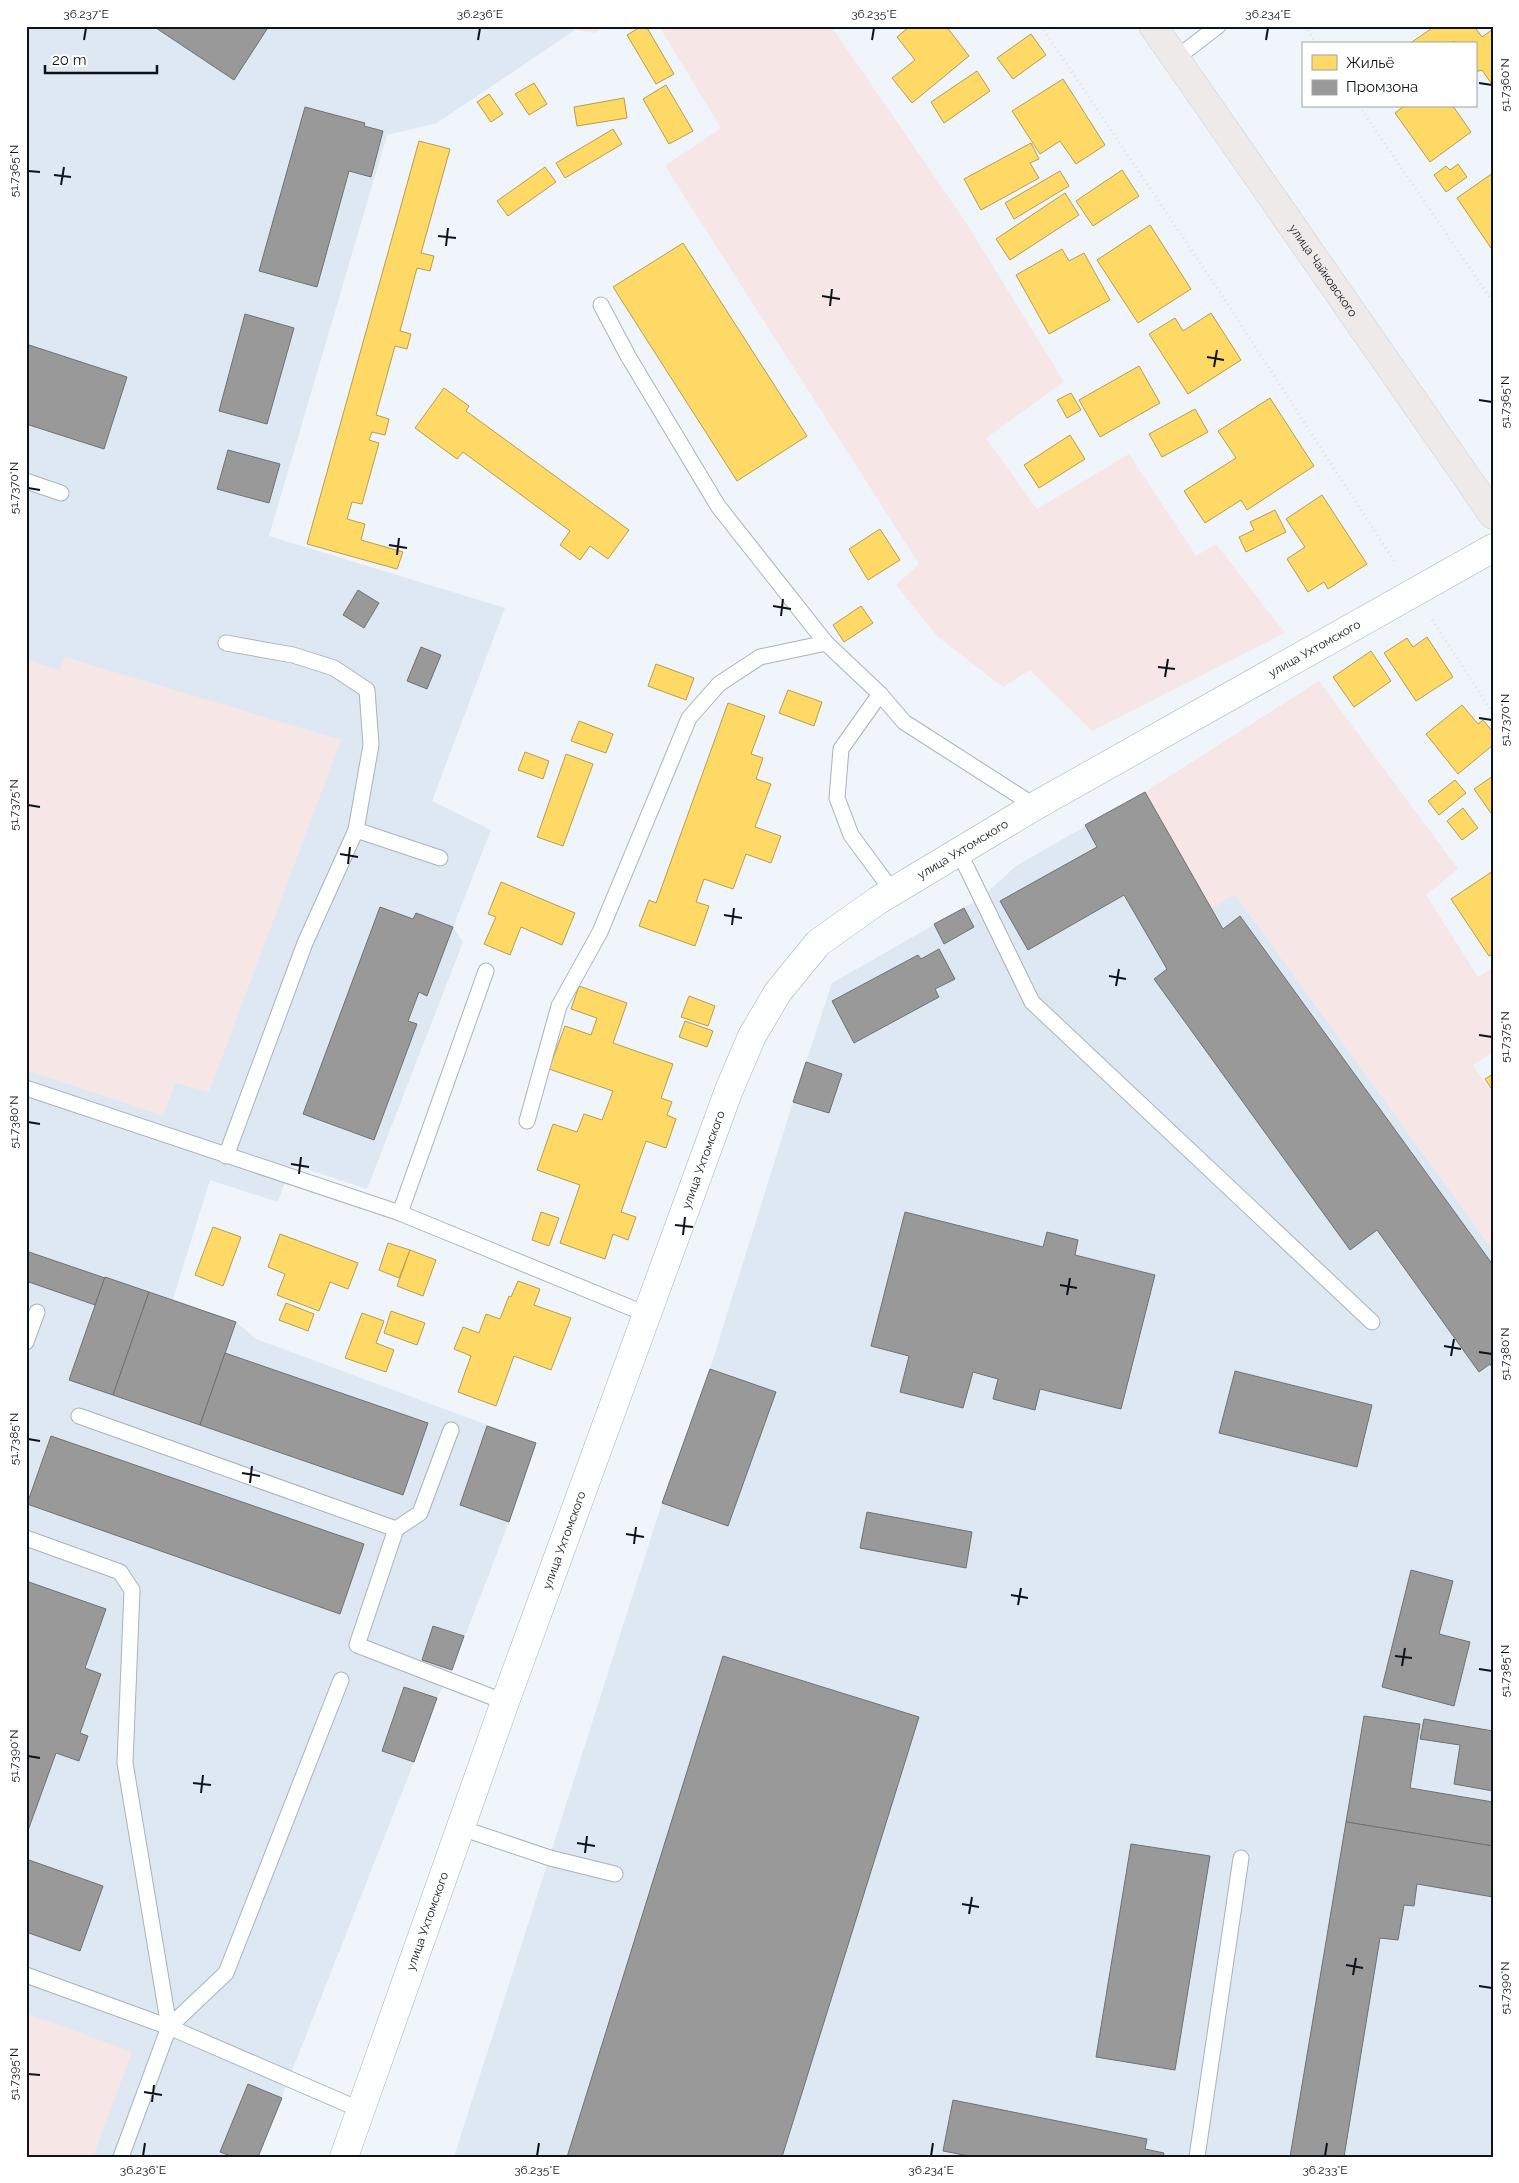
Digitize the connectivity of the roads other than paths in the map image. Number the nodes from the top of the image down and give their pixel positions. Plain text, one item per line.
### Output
1 (1153, 26) edge
2 (1218, 26) edge
3 (1175, 59) junction
4 (601, 305) dead end
5 (26, 481) edge
6 (61, 493) dead end
7 (1493, 514) edge
8 (1493, 548) edge
9 (226, 643) dead end
10 (826, 643) junction
11 (880, 694) junction
12 (1035, 806) junction
13 (356, 830) junction
14 (959, 852) junction
15 (440, 858) dead end
16 (893, 892) junction
17 (486, 971) dead end
18 (26, 1088) edge
19 (527, 1121) dead end
20 (226, 1156) junction
21 (400, 1213) junction
22 (37, 1312) dead end
23 (646, 1314) junction
24 (1372, 1322) dead end
25 (26, 1342) edge
26 (79, 1416) dead end
27 (450, 1430) dead end
28 (396, 1529) junction
29 (26, 1538) edge
30 (341, 1680) dead end
31 (505, 1702) junction
32 (461, 1828) junction
33 (1241, 1858) dead end
34 (615, 1874) dead end
35 (26, 1974) edge
36 (169, 2028) junction
37 (361, 2110) junction
38 (121, 2157) edge
39 (344, 2157) edge
40 (1197, 2157) edge

1 - 3 main road, улица Чайковского
2 - 3 lane
3 - 7 main road, улица Чайковского
4 - 10 lane
5 - 6 lane
8 - 12 street, улица Ухтомского
9 - 13 lane
10 - 11 lane
10 - 19 lane
11 - 12 lane
11 - 16 lane
12 - 14 street, улица Ухтомского
13 - 15 lane
13 - 20 lane
14 - 16 street, улица Ухтомского
14 - 24 lane
16 - 23 street, улица Ухтомского
17 - 21 lane
18 - 20 lane
20 - 21 lane
21 - 23 lane
22 - 25 lane
23 - 31 street, улица Ухтомского
26 - 28 lane
27 - 28 lane
28 - 31 lane
29 - 36 lane
30 - 36 lane
31 - 32 street, улица Ухтомского
32 - 34 lane
32 - 37 street, улица Ухтомского
33 - 40 lane
35 - 36 lane
36 - 37 lane
36 - 38 lane
37 - 39 street, улица Ухтомского

